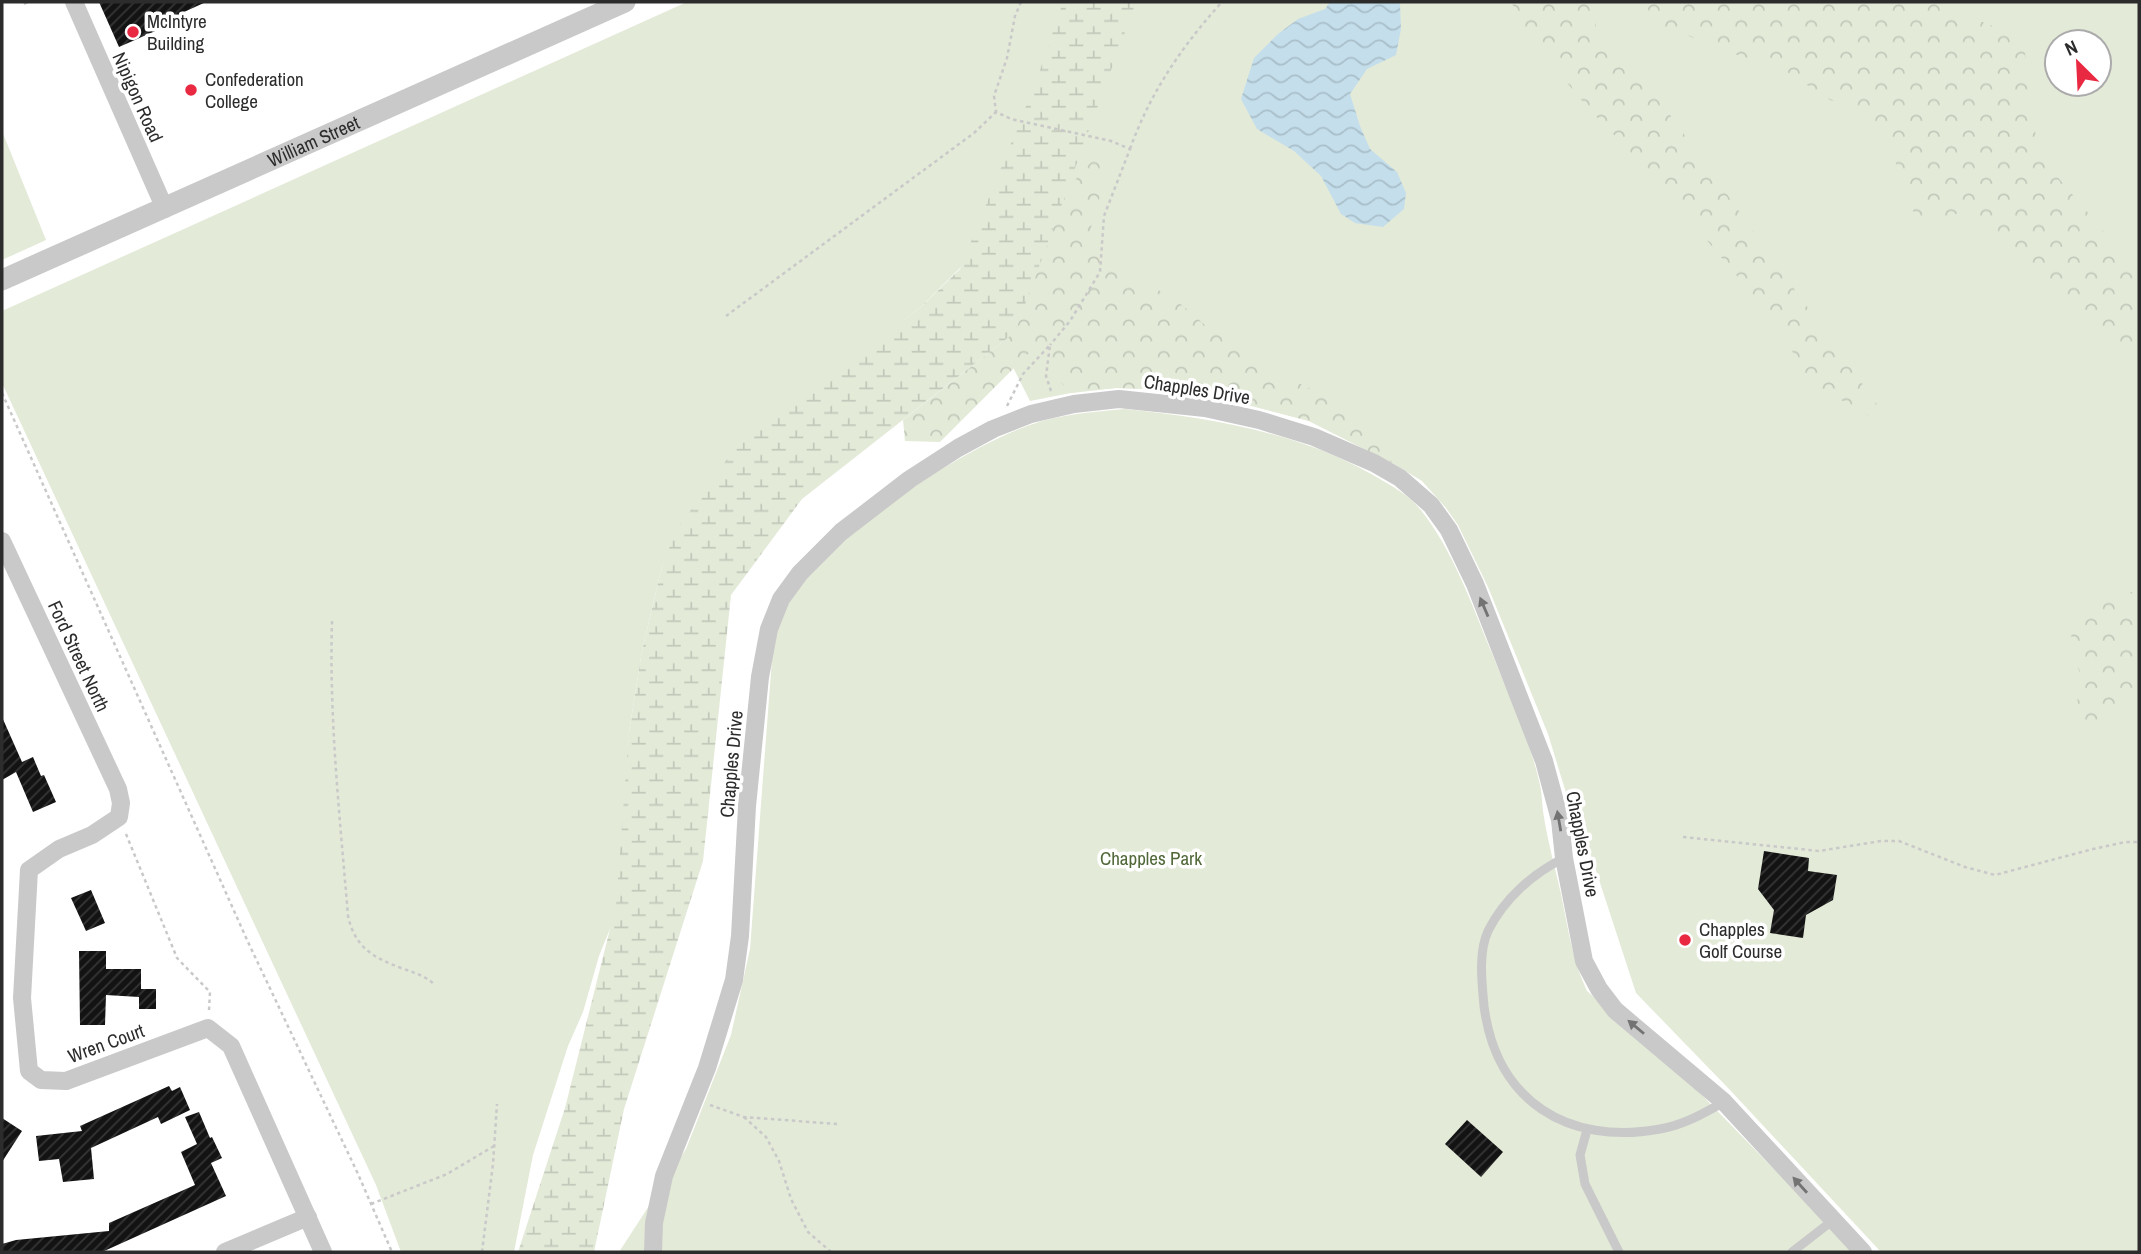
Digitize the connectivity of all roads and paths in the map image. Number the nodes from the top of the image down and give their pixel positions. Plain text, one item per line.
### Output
1 (74, 2) edge
2 (625, 2) edge
3 (1021, 2) edge
4 (1222, 2) edge
5 (601, 6) edge
6 (996, 112) junction
7 (1130, 149) junction
8 (165, 209) junction
9 (2, 281) edge
10 (726, 316) dead end
11 (1050, 345) junction
12 (2, 393) edge
13 (1056, 408) junction
14 (1004, 425) junction
15 (2, 541) edge
16 (332, 621) dead end
17 (119, 817) junction
18 (1683, 837) dead end
19 (2139, 842) edge
20 (1564, 859) junction
21 (435, 985) dead end
22 (208, 1028) junction
23 (694, 1100) junction
24 (1724, 1102) junction
25 (498, 1104) dead end
26 (744, 1117) junction
27 (837, 1124) dead end
28 (1587, 1130) junction
29 (495, 1145) junction
30 (371, 1204) junction
31 (307, 1217) junction
32 (1832, 1221) junction
33 (225, 1252) edge
34 (323, 1252) edge
35 (391, 1252) edge
36 (482, 1252) edge
37 (653, 1252) edge
38 (831, 1252) edge
39 (1619, 1252) edge
40 (1792, 1252) edge
41 (1863, 1252) edge

1 - 8 street, Nipigon Road
2 - 5 street, William Street
3 - 6 path
4 - 7 path
5 - 8 street, William Street
6 - 7 path
6 - 10 path
7 - 11 path
8 - 9 street, William Street
11 - 13 path
11 - 14 path
12 - 30 path
13 - 14 street, Chapples Drive
20 -> 13 street, Chapples Drive
14 - 23 street, Chapples Drive
15 - 17 street, Ford Street North
16 - 21 path
17 - 22 path
17 - 22 street, Wren Court
18 - 19 path
24 -> 20 street, Chapples Drive
20 - 28 lane
22 - 31 street
23 - 26 path
23 - 37 street, Chapples Drive
24 - 28 lane
32 -> 24 street, Chapples Drive
25 - 29 path
26 - 27 path
26 - 38 path
28 - 39 lane
29 - 30 path
29 - 36 path
30 - 35 path
31 - 33 street
31 - 34 street
32 - 40 lane
32 - 41 street, Chapples Drive

